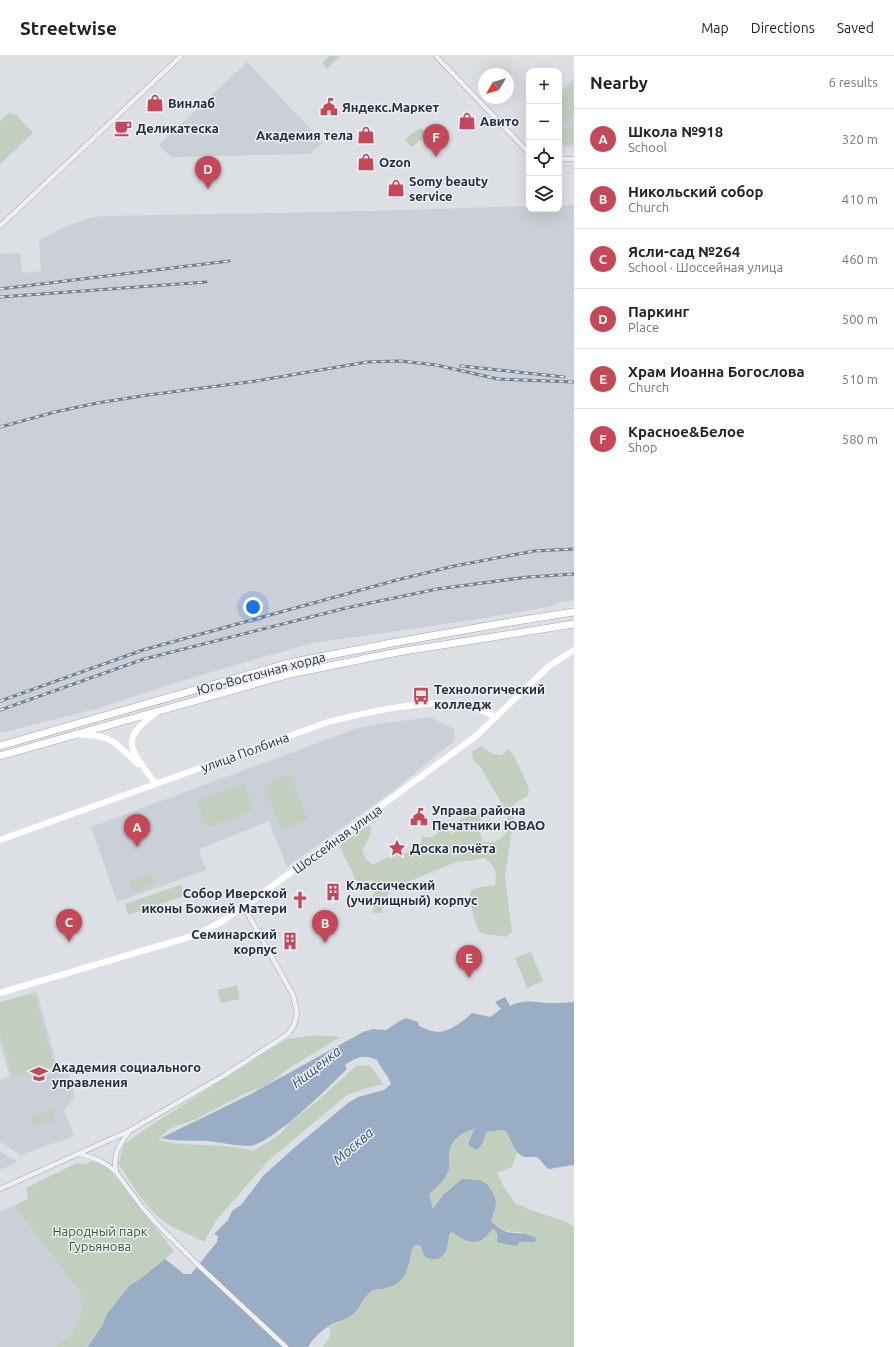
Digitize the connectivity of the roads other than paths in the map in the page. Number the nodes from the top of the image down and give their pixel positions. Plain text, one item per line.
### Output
1 (181, 56) edge
2 (436, 56) edge
3 (526, 150) edge
4 (562, 159) edge
5 (574, 159) edge
6 (0, 226) edge
7 (574, 612) edge
8 (574, 624) edge
9 (574, 650) edge
10 (157, 712) junction
11 (496, 717) junction
12 (76, 735) junction
13 (0, 746) edge
14 (0, 756) edge
15 (147, 772) junction
16 (155, 783) junction
17 (0, 840) edge
18 (244, 907) junction
19 (0, 993) edge
20 (129, 1131) junction
21 (80, 1154) junction
22 (116, 1172) junction
23 (0, 1189) edge
24 (286, 1347) edge

1 - 6 street
2 - 3 street
4 - 5 street
7 - 13 main road, Юго-Восточная хорда
8 - 10 main road, Юго-Восточная хорда
9 - 11 main road, Шоссейная улица
10 - 12 main road, Юго-Восточная хорда
10 - 15 main road
11 - 16 main road, улица Полбина
11 - 18 main road, Шоссейная улица
12 - 14 main road, Юго-Восточная хорда
12 - 15 main road
15 - 16 main road
16 - 17 main road, улица Полбина
18 - 19 main road, Шоссейная улица
18 - 20 street
20 - 21 street
20 - 22 street
21 - 22 street
21 - 23 street
22 - 24 street

